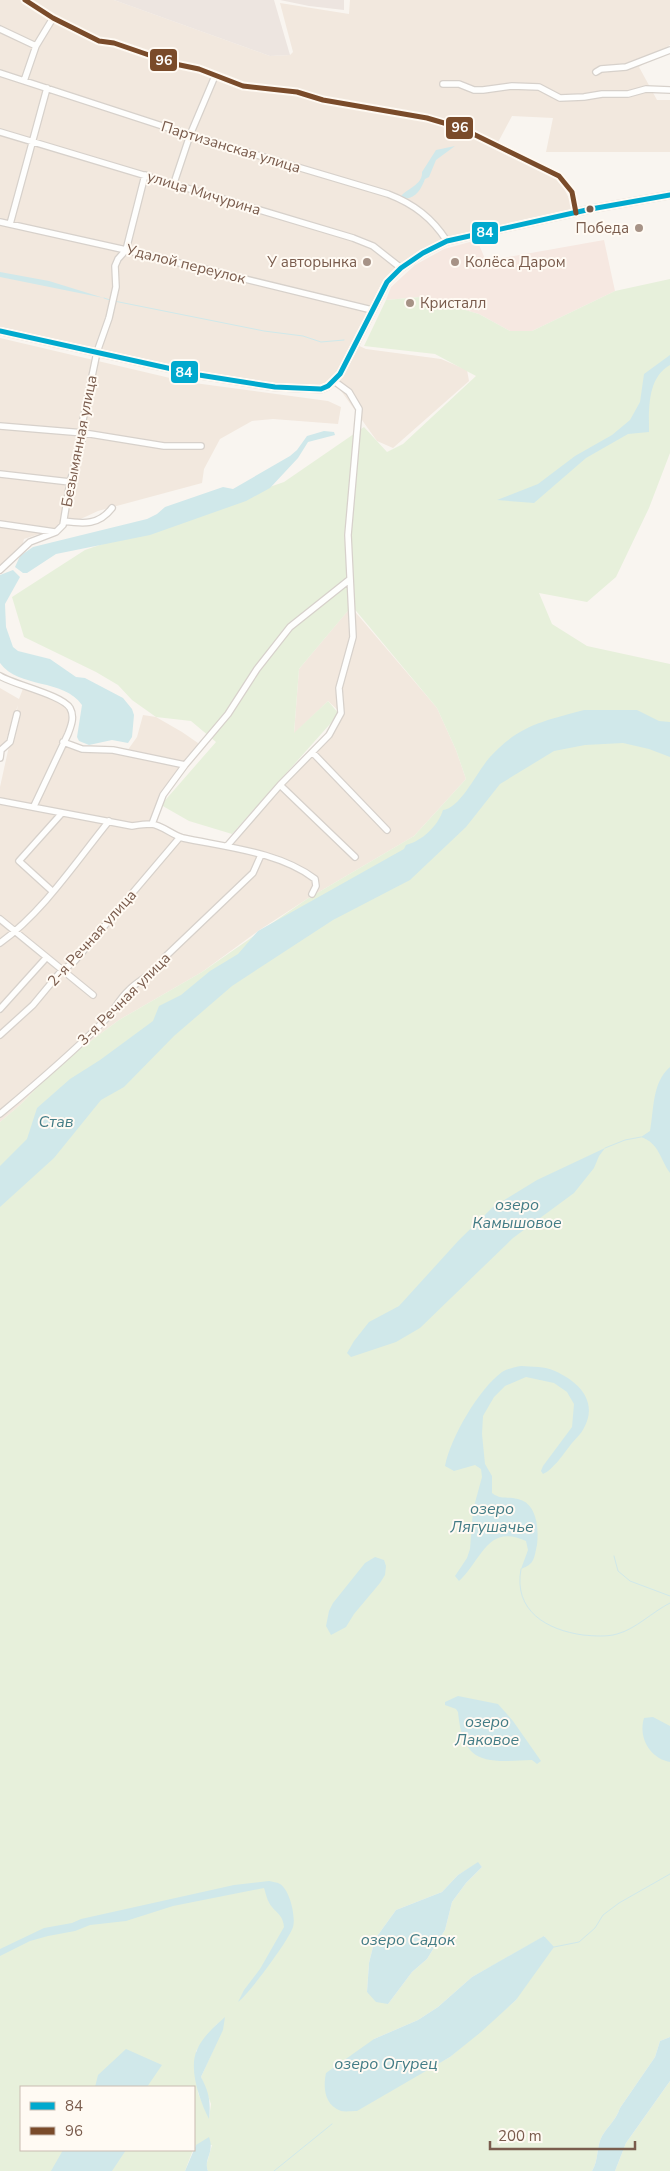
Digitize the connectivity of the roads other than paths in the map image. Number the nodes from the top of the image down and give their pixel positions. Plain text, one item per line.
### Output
1 (26, 0) edge
2 (53, 18) junction
3 (0, 29) edge
4 (36, 46) junction
5 (670, 50) edge
6 (596, 72) dead end
7 (0, 74) edge
8 (214, 76) junction
9 (24, 81) junction
10 (443, 84) dead end
11 (47, 88) junction
12 (670, 90) edge
13 (0, 132) edge
14 (190, 135) junction
15 (31, 142) junction
16 (145, 175) junction
17 (174, 183) junction
18 (670, 194) edge
19 (576, 213) junction
20 (0, 222) edge
21 (10, 224) junction
22 (447, 241) junction
23 (126, 250) junction
24 (401, 268) junction
25 (372, 310) junction
26 (0, 331) edge
27 (97, 352) junction
28 (334, 380) junction
29 (0, 426) edge
30 (84, 433) junction
31 (201, 446) dead end
32 (0, 474) edge
33 (70, 482) junction
34 (112, 508) dead end
35 (64, 521) junction
36 (0, 524) edge
37 (56, 532) junction
38 (0, 570) edge
39 (349, 580) junction
40 (0, 676) edge
41 (16, 714) dead end
42 (63, 742) junction
43 (1, 750) edge
44 (313, 752) junction
45 (0, 758) edge
46 (185, 765) junction
47 (280, 785) junction
48 (0, 801) edge
49 (34, 806) junction
50 (62, 813) junction
51 (109, 821) junction
52 (152, 824) junction
53 (387, 830) dead end
54 (180, 837) junction
55 (227, 846) junction
56 (261, 855) junction
57 (355, 857) dead end
58 (52, 892) junction
59 (312, 894) dead end
60 (0, 919) edge
61 (15, 932) junction
62 (0, 943) edge
63 (46, 958) junction
64 (62, 970) junction
65 (92, 994) dead end
66 (0, 1009) edge
67 (0, 1035) edge
68 (0, 1114) edge

1 - 2 street
2 - 4 street
2 - 8 street
3 - 4 street
4 - 9 street
5 - 6 street
7 - 9 street, Партизанская улица
8 - 14 street
8 - 19 street
9 - 11 street, Партизанская улица
10 - 12 street
11 - 14 street, Партизанская улица
11 - 15 street
13 - 15 street, улица Мичурина
14 - 17 street
14 - 22 street, Партизанская улица
15 - 16 street, улица Мичурина
15 - 21 street
16 - 17 street, улица Мичурина
16 - 23 street, Безымянная улица
17 - 24 street, улица Мичурина
18 - 19 main road
19 - 22 main road
20 - 21 street, Удалой переулок
21 - 23 street, Удалой переулок
22 - 24 main road
23 - 25 street, Удалой переулок
23 - 27 street, Безымянная улица
24 - 25 main road
25 - 28 main road
26 - 27 main road
27 - 28 main road
27 - 30 street, Безымянная улица
28 - 39 street
29 - 30 street
30 - 31 street
30 - 33 street, Безымянная улица
32 - 33 street
33 - 35 street, Безымянная улица
34 - 35 street
35 - 37 street, Безымянная улица
36 - 37 street
37 - 38 street
39 - 44 street
39 - 46 street
40 - 42 street
41 - 43 street
42 - 46 street
42 - 49 street
43 - 45 street
44 - 47 street
44 - 53 street
46 - 52 street
47 - 55 street
47 - 57 street
48 - 49 street
49 - 50 street
50 - 51 street
50 - 58 street
51 - 52 street
51 - 58 street
52 - 54 street
54 - 55 street
54 - 64 street, 2-я Речная улица
55 - 56 street
56 - 59 street
56 - 68 street, 3-я Речная улица
58 - 61 street
60 - 61 street
61 - 62 street
61 - 63 street
63 - 64 street
63 - 66 street
64 - 65 street
64 - 67 street, 2-я Речная улица

